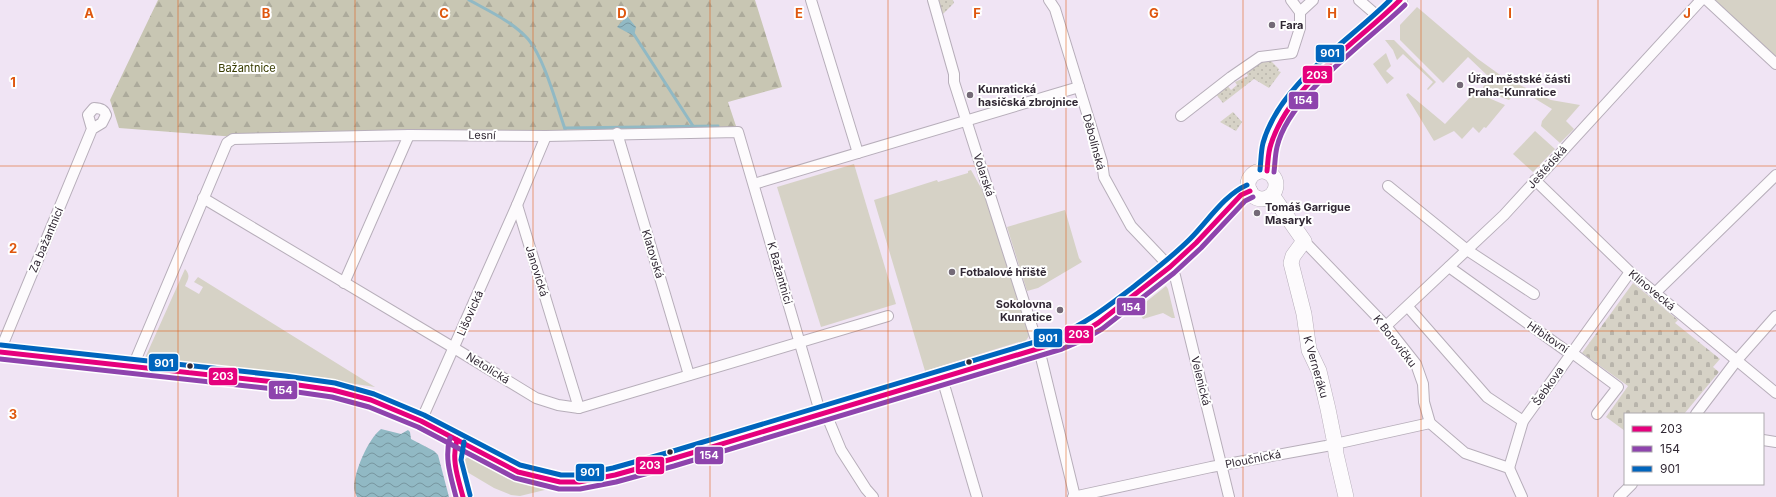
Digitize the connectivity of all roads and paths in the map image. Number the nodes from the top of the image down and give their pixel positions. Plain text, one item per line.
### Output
1 (811, 0) edge
2 (932, 0) edge
3 (1049, 0) edge
4 (1290, 0) edge
5 (1314, 0) edge
6 (1359, 0) edge
7 (1400, 0) edge
8 (1701, 0) edge
9 (1707, 0) edge
10 (1300, 12) junction
11 (1376, 15) junction
12 (1776, 64) edge
13 (1079, 87) junction
14 (1181, 116) dead end
15 (967, 121) junction
16 (92, 130) dead end
17 (738, 132) joint
18 (617, 133) junction
19 (409, 135) junction
20 (546, 136) junction
21 (858, 153) junction
22 (1267, 171) junction
23 (1776, 174) edge
24 (1535, 180) junction
25 (754, 184) junction
26 (1388, 186) dead end
27 (1250, 191) junction
28 (1272, 195) junction
29 (203, 198) junction
30 (517, 205) junction
31 (1304, 241) junction
32 (1467, 250) junction
33 (1170, 267) junction
34 (1449, 267) junction
35 (1630, 272) junction
36 (344, 283) junction
37 (1655, 293) junction
38 (1534, 294) dead end
39 (1408, 307) junction
40 (888, 316) dead end
41 (1776, 316) edge
42 (1386, 326) junction
43 (800, 343) junction
44 (454, 348) junction
45 (1039, 349) junction
46 (0, 351) edge
47 (1571, 352) junction
48 (1737, 360) junction
49 (133, 366) junction
50 (689, 375) junction
51 (942, 378) junction
52 (1776, 393) edge
53 (579, 408) junction
54 (823, 413) junction
55 (1697, 413) edge
56 (1597, 414) dead end
57 (421, 420) junction
58 (1523, 421) junction
59 (1430, 423) junction
60 (458, 440) junction
61 (1764, 440) edge
62 (1776, 442) edge
63 (1335, 444) junction
64 (1221, 465) junction
65 (1509, 468) junction
66 (1631, 485) edge
67 (1516, 487) junction
68 (1075, 496) edge
69 (463, 497) edge
70 (873, 497) edge
71 (977, 497) edge
72 (1229, 497) edge
73 (1346, 497) edge
74 (1512, 497) edge
75 (1522, 497) edge
76 (1619, 497) edge

1 - 21 street
2 - 15 street, Volarská
3 - 13 street, Děbolínská
4 - 10 street
5 - 10 street
6 - 11 street
7 - 11 street
8 - 24 street, Ještědská
9 - 12 street
10 - 14 street
11 - 22 street
13 - 15 street
13 - 33 street, Děbolínská
15 - 21 street
15 - 45 street, Volarská
16 - 46 street, Za bažantnicí
17 - 18 street, Lesní
17 - 25 street, K Bažantnici
18 - 20 street, Lesní
18 - 50 street, Klatovská
19 - 20 street, Lesní
19 - 29 street, Lesní
19 - 36 street
20 - 30 street
21 - 25 street
22 - 27 street
22 - 28 street
23 - 37 street
24 - 32 street, Ještědská
24 - 35 street, Klínovecká
25 - 43 street, K Bažantnici
26 - 32 street
27 - 28 street
27 - 33 street
28 - 31 street, K Borovíčku
29 - 36 street, Netolická
29 - 49 street
30 - 44 street, Lišovická
30 - 53 street, Janovická
31 - 42 street, K Borovíčku
31 - 63 street, K Verneráku
32 - 34 street, Ještědská
32 - 38 street
33 - 45 street
33 - 64 street, Velenická
34 - 39 street, Ještědská
34 - 47 street, Hřbitovní
35 - 37 street, Klínovecká
35 - 47 street, Šebkova
36 - 44 street, Netolická
37 - 48 street, Klínovecká
39 - 42 street, Ještědská
39 - 58 street
40 - 43 street, Netolická
41 - 48 street
42 - 59 street, K Borovíčku
43 - 50 street, Netolická
43 - 54 street, K Bažantnici
44 - 53 street, Netolická
44 - 57 street, Lišovická
45 - 51 street
45 - 68 street, Volarská
46 - 49 street
47 - 56 street, Hřbitovní
47 - 58 street, Šebkova
48 - 52 street, Klínovecká
48 - 55 street
49 - 57 street
50 - 53 street, Netolická
51 - 54 street
51 - 71 street
54 - 60 street
54 - 70 street, K Bažantnici
57 - 60 street
58 - 65 street, Šebkova
59 - 63 street, Ploučnická
59 - 65 street
60 - 69 street
61 - 62 street
63 - 64 street, Ploučnická
63 - 73 street, K Verneráku
64 - 68 street, Ploučnická
64 - 72 street, Velenická
65 - 67 street
66 - 76 street
67 - 74 street
67 - 75 street

